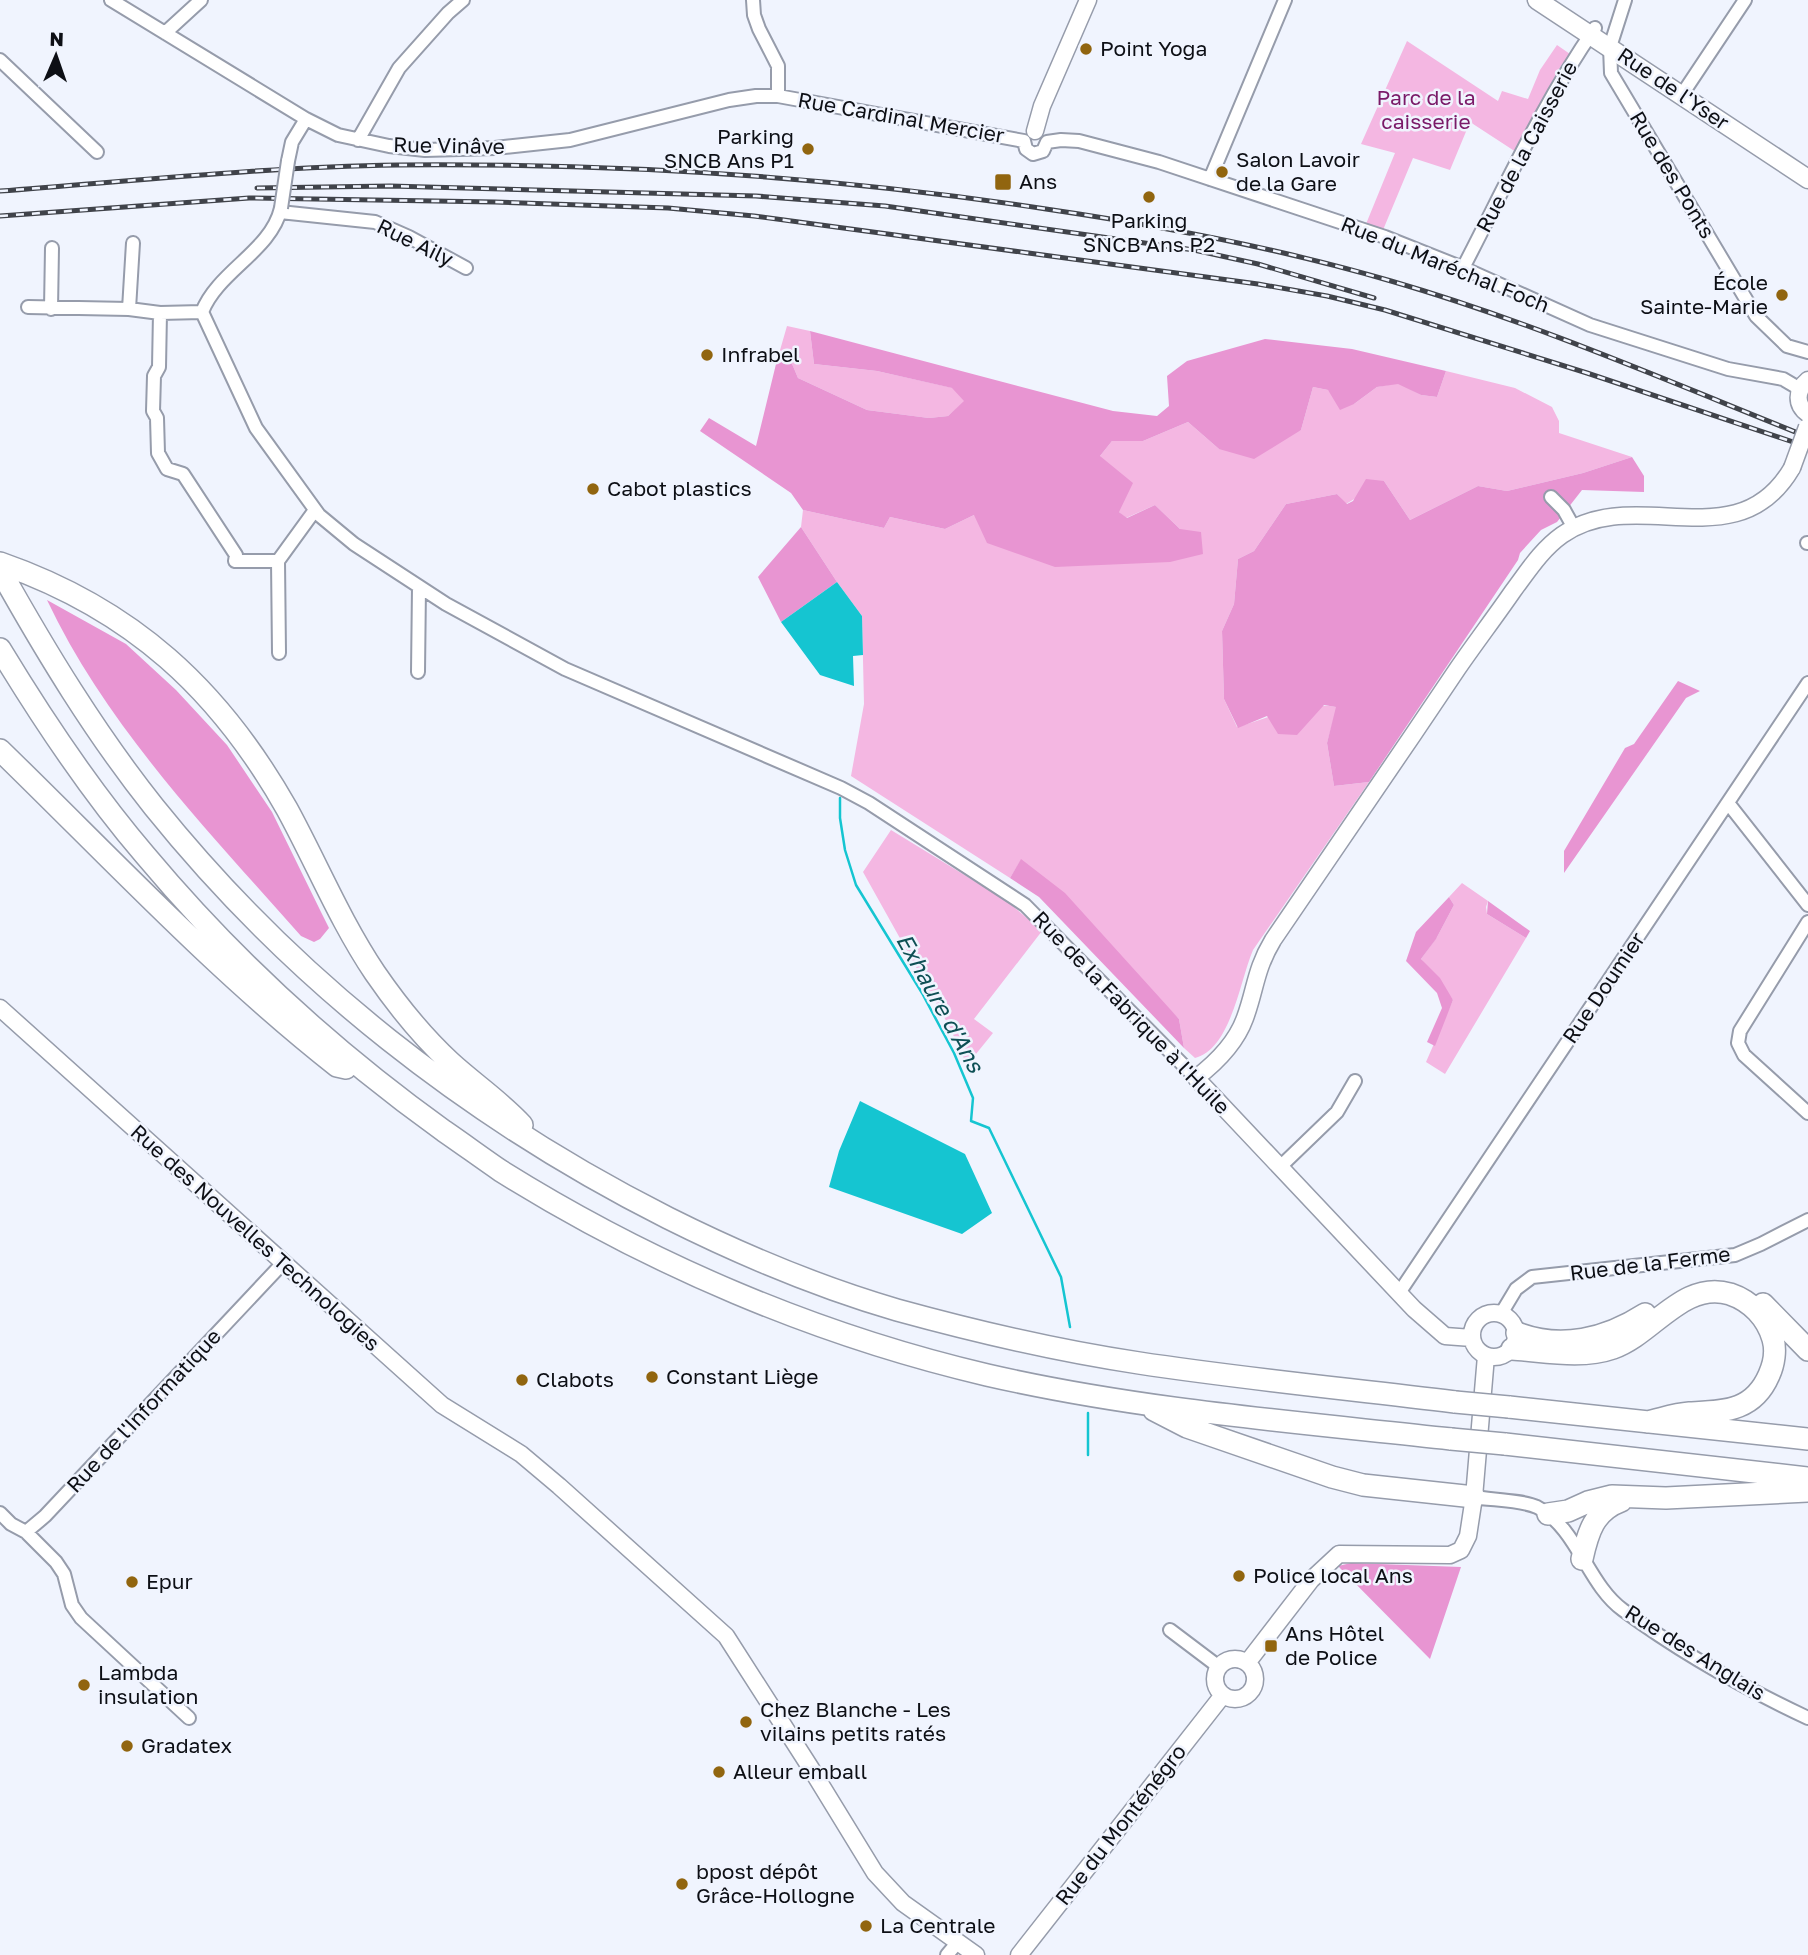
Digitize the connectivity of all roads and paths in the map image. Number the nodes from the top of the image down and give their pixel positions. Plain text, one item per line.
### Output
1 (111, 0) edge
2 (201, 0) edge
3 (463, 0) edge
4 (753, 0) edge
5 (1088, 0) edge
6 (1285, 0) edge
7 (1537, 0) edge
8 (1553, 0) edge
9 (1625, 0) edge
10 (1745, 0) edge
11 (1593, 31) junction
12 (165, 33) junction
13 (1611, 43) junction
14 (0, 60) edge
15 (1684, 92) junction
16 (778, 96) junction
17 (306, 119) junction
18 (1035, 138) junction
19 (358, 140) junction
20 (97, 152) dead end
21 (1808, 168) edge
22 (1210, 179) junction
23 (1808, 179) edge
24 (281, 210) junction
25 (133, 243) dead end
26 (52, 248) dead end
27 (466, 268) dead end
28 (1463, 268) junction
29 (28, 307) dead end
30 (51, 309) junction
31 (129, 309) junction
32 (202, 312) junction
33 (160, 313) junction
34 (1808, 352) edge
35 (1804, 384) edge
36 (1808, 414) edge
37 (1808, 426) edge
38 (1551, 497) dead end
39 (315, 510) junction
40 (1574, 528) junction
41 (278, 561) junction
42 (0, 564) edge
43 (0, 570) edge
44 (419, 587) junction
45 (0, 649) edge
46 (279, 653) dead end
47 (418, 672) dead end
48 (1808, 683) edge
49 (0, 750) edge
50 (1728, 803) junction
51 (1808, 905) edge
52 (1808, 922) edge
53 (0, 1008) edge
54 (371, 1076) junction
55 (1196, 1078) junction
56 (1355, 1081) dead end
57 (1808, 1113) edge
58 (545, 1150) junction
59 (1280, 1167) junction
60 (1808, 1220) edge
61 (282, 1264) junction
62 (1399, 1293) junction
63 (1501, 1314) junction
64 (1472, 1338) junction
65 (1514, 1341) junction
66 (1808, 1350) edge
67 (1486, 1356) junction
68 (1141, 1402) junction
69 (1647, 1422) junction
70 (1808, 1439) edge
71 (1808, 1478) edge
72 (1808, 1491) edge
73 (1474, 1497) junction
74 (1631, 1497) junction
75 (0, 1513) edge
76 (1548, 1514) junction
77 (26, 1532) junction
78 (1582, 1559) junction
79 (1170, 1630) dead end
80 (1247, 1663) junction
81 (1219, 1667) junction
82 (1223, 1695) junction
83 (189, 1718) dead end
84 (1808, 1718) edge
85 (952, 1949) edge
86 (976, 1955) edge
87 (1002, 1955) edge
88 (1012, 1955) edge
89 (1019, 1955) edge

1 - 12 street, Rue Vinâve
2 - 12 street
3 - 19 street
4 - 16 street
5 - 18 street
6 - 22 street
7 - 11 main road, Rue de l'Yser
8 - 11 main road, Rue de l'Yser
9 - 13 street
10 - 15 street
11 - 13 main road, Rue de l'Yser
11 - 28 street, Rue de la Caisserie
12 - 17 street, Rue Vinâve
13 - 15 main road, Rue de l'Yser
13 - 34 street, Rue des Ponts
14 - 20 street
15 - 21 main road, Rue de l'Yser
15 - 23 main road, Rue de l'Yser
16 - 18 street, Rue Cardinal Mercier
16 - 19 street, Rue Vinâve
17 - 19 street, Rue Vinâve
17 - 24 street, bridge
18 - 22 street, Rue du Maréchal Foch
22 - 28 street, Rue du Maréchal Foch
24 - 27 street, Rue Aily
24 - 32 street
25 - 31 street
26 - 30 street
28 - 35 street, Rue du Maréchal Foch
29 - 30 street
30 - 31 street
31 - 33 street
32 - 33 street
32 - 39 street, Rue de la Fabrique à l'Huile
33 - 41 street
35 - 36 street, Rue du Maréchal Foch
37 - 40 street, bridge
38 - 40 street
39 - 41 street
39 - 44 street, Rue de la Fabrique à l'Huile
40 - 55 street
41 - 46 street
42 - 58 highway
43 - 58 highway
44 - 47 street
44 - 55 street, Rue de la Fabrique à l'Huile
45 - 54 highway
48 - 50 street, Rue Doumier
49 - 54 highway
50 - 51 street
50 - 62 street, Rue Doumier
52 - 57 street
53 - 61 street, Rue des Nouvelles Technologies
54 - 68 highway
55 - 59 street, Rue de la Fabrique à l'Huile
56 - 59 street
58 - 69 highway, bridge
59 - 62 street, Rue de la Fabrique à l'Huile
60 - 63 street, Rue de la Ferme
61 - 77 street, Rue de l'Informatique
61 - 85 street, Rue des Nouvelles Technologies
62 - 64 street, Rue de la Fabrique à l'Huile
63 - 64 street
63 - 65 street
64 - 67 street
65 - 66 highway
65 - 67 street
65 - 69 highway
67 - 73 street
68 - 71 highway, bridge
68 - 73 highway
69 - 70 highway
72 - 74 highway
73 - 76 street
73 - 80 street
74 - 76 highway
74 - 78 highway
75 - 77 street
76 - 78 street, Rue des Anglais
77 - 83 street
78 - 84 street, Rue des Anglais
79 - 81 street
80 - 81 street
80 - 82 street
81 - 82 street
82 - 89 street, Rue du Monténégro
85 - 86 street, Rue des Nouvelles Technologies
87 - 88 street

